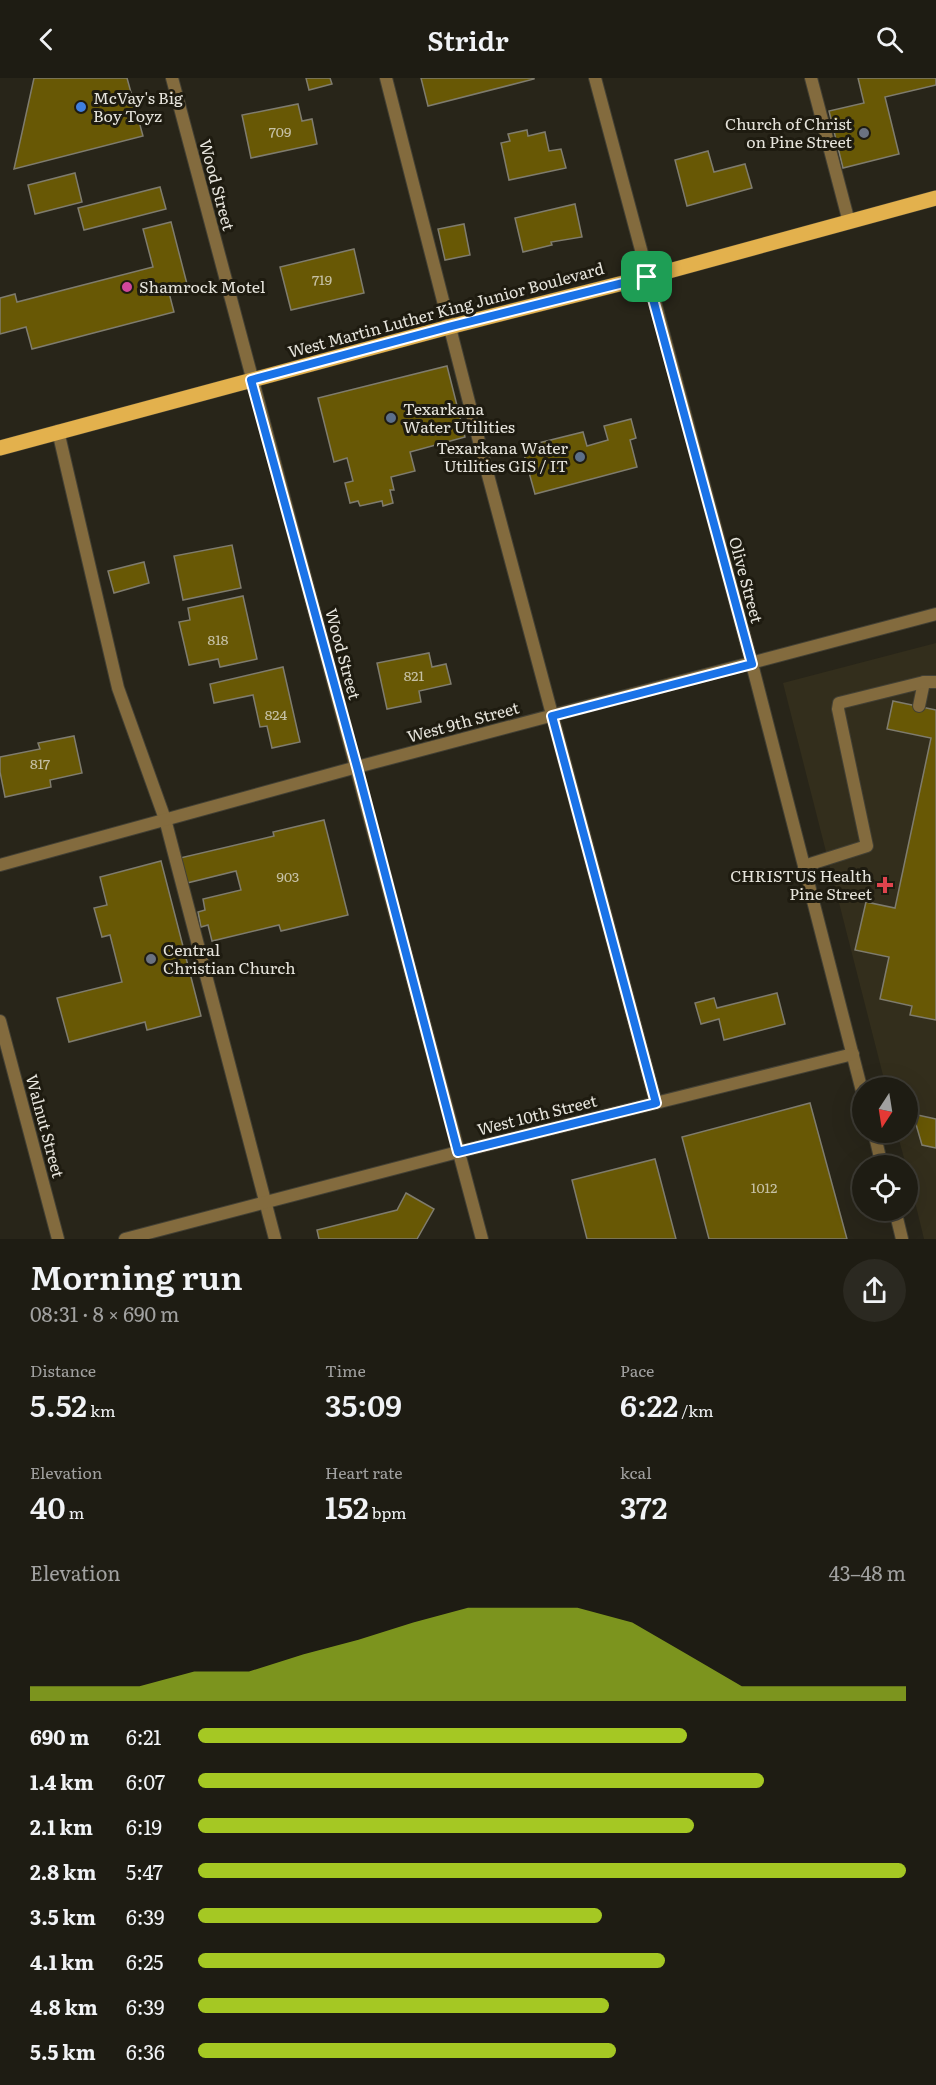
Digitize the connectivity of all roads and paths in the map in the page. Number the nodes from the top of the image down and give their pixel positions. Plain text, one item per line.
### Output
1 (172, 78) edge
2 (386, 78) edge
3 (595, 78) edge
4 (810, 78) edge
5 (936, 198) edge
6 (849, 222) junction
7 (647, 277) junction
8 (448, 327) junction
9 (251, 380) junction
10 (58, 431) junction
11 (0, 448) edge
12 (936, 614) edge
13 (752, 664) junction
14 (930, 682) edge
15 (919, 706) dead end
16 (552, 716) junction
17 (357, 767) junction
18 (165, 819) junction
19 (0, 865) edge
20 (804, 866) junction
21 (0, 1020) edge
22 (853, 1054) junction
23 (859, 1077) edge
24 (656, 1103) junction
25 (458, 1152) junction
26 (265, 1202) junction
27 (898, 1221) edge
28 (58, 1239) edge
29 (125, 1239) edge
30 (275, 1239) edge
31 (482, 1239) edge
32 (902, 1239) edge

1 - 9 street, Wood Street
2 - 8 street
3 - 7 street, Olive Street
4 - 6 street
5 - 6 main road, West Martin Luther King Junior Boulevard
6 - 7 main road, West Martin Luther King Junior Boulevard
7 - 8 main road, West Martin Luther King Junior Boulevard
7 - 13 street, Olive Street
8 - 9 main road, West Martin Luther King Junior Boulevard
8 - 16 street
9 - 10 main road, West Martin Luther King Junior Boulevard
9 - 17 street, Wood Street
10 - 11 main road, West Martin Luther King Junior Boulevard
10 - 18 street
12 - 13 street, West 9th Street
13 - 16 street, West 9th Street
13 - 20 street, Olive Street
14 - 15 street
14 - 20 street
16 - 17 street, West 9th Street
16 - 24 street
17 - 18 street, West 9th Street
17 - 25 street, Wood Street
18 - 19 street, West 9th Street
18 - 26 street
20 - 22 street, Olive Street
21 - 28 street, Walnut Street
22 - 23 street, Olive Street
22 - 24 street, West 10th Street
24 - 25 street, West 10th Street
25 - 26 street, West 10th Street
25 - 31 street, Wood Street
26 - 29 street, West 10th Street
26 - 30 street
27 - 32 street

